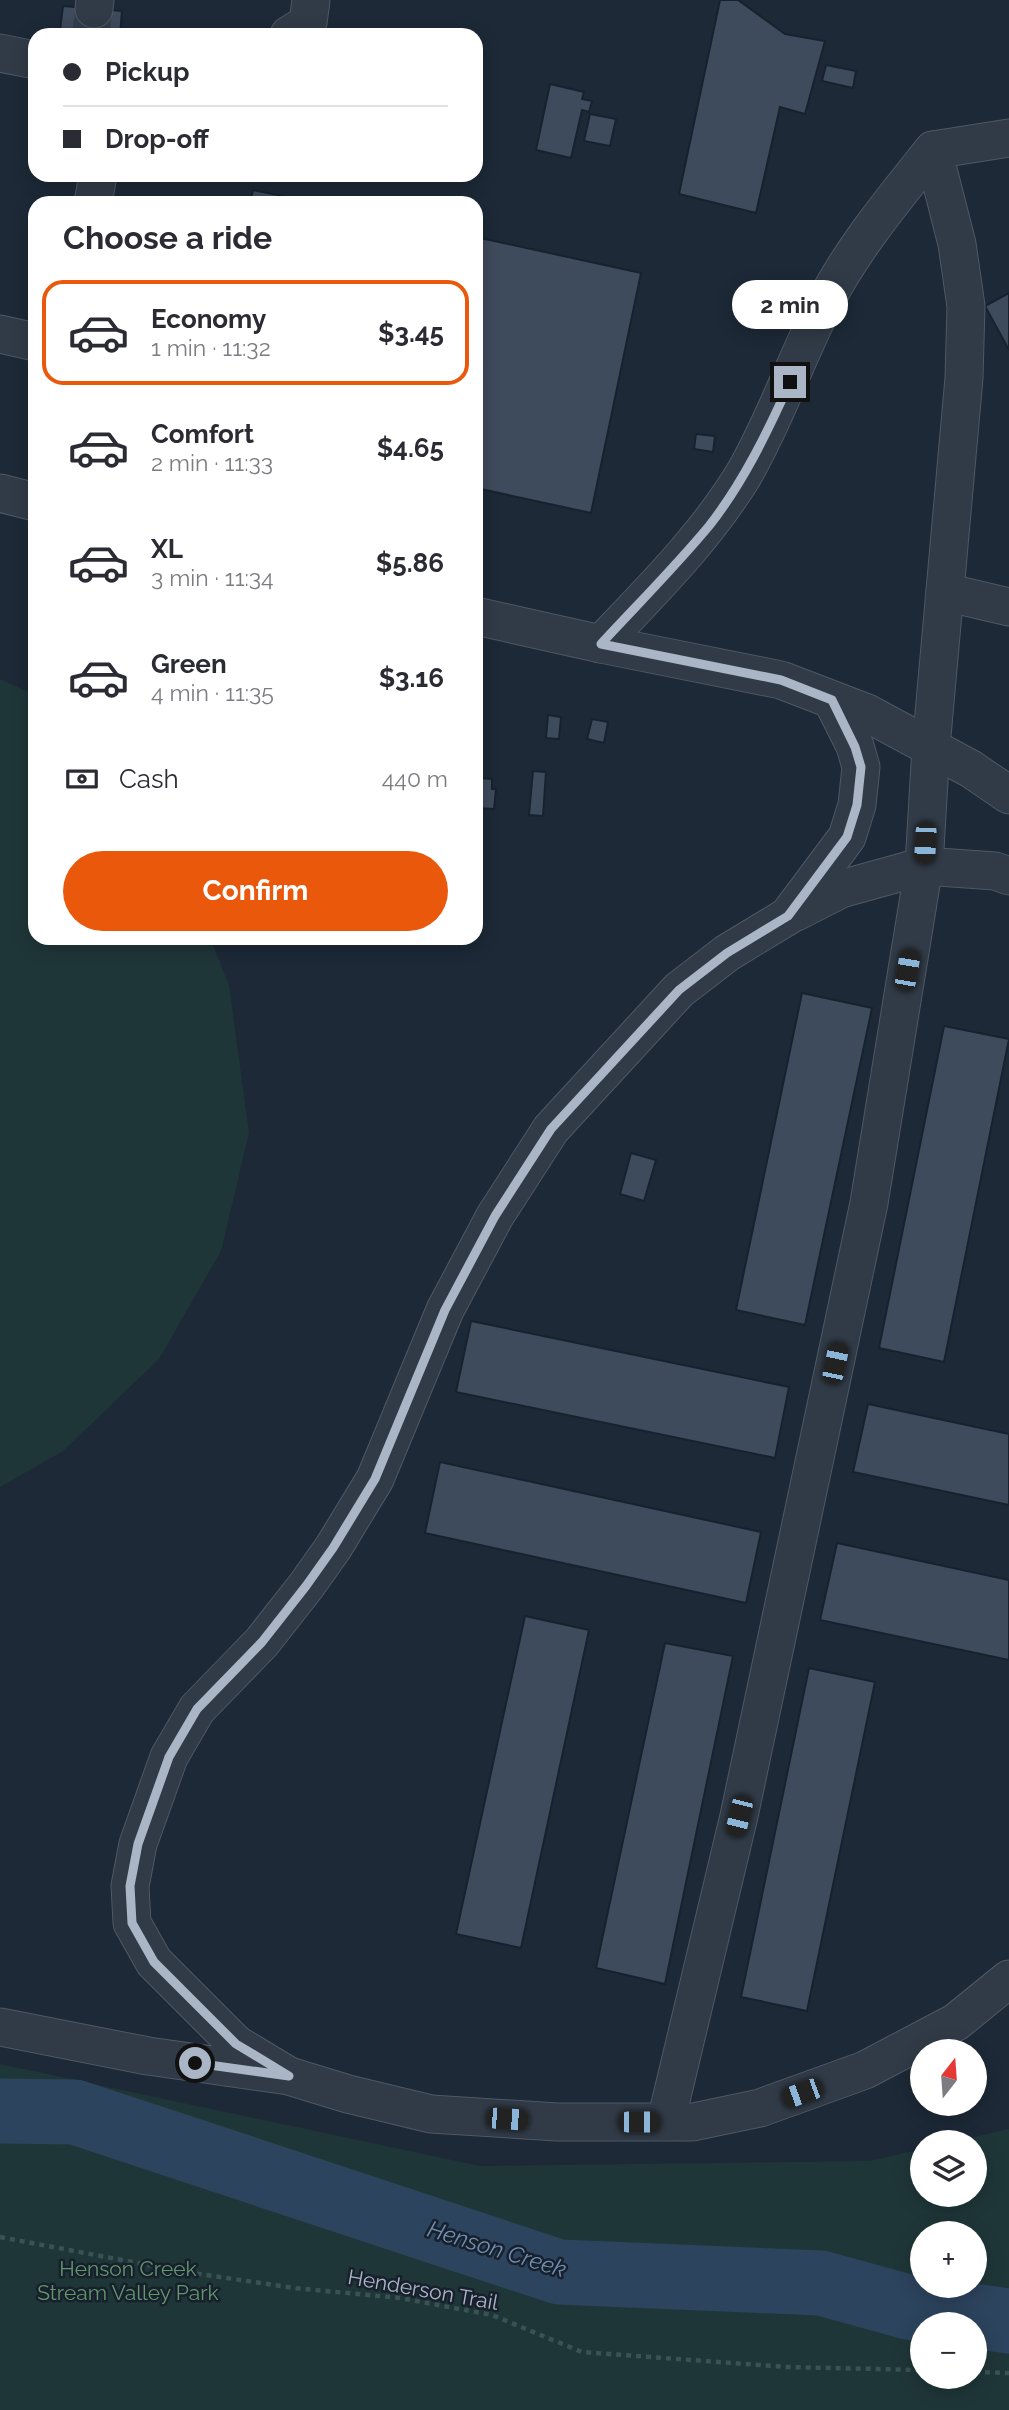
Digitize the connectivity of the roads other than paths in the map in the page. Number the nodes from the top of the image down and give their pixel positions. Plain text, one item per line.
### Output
1 (311, 0) edge
2 (300, 28) edge
3 (0, 53) edge
4 (28, 59) edge
5 (1009, 138) edge
6 (933, 150) junction
7 (0, 334) edge
8 (28, 340) edge
9 (0, 493) edge
10 (28, 500) edge
11 (945, 592) junction
12 (1009, 607) edge
13 (483, 618) edge
14 (601, 644) junction
15 (832, 700) junction
16 (931, 747) junction
17 (1009, 795) edge
18 (924, 866) junction
19 (1009, 876) edge
20 (788, 916) junction
21 (1009, 1979) edge
22 (0, 2027) edge
23 (289, 2076) junction
24 (666, 2122) junction

1 - 2 lane
3 - 4 lane
5 - 6 lane
6 - 11 lane
6 - 14 lane
7 - 8 lane
9 - 10 lane
11 - 12 lane
11 - 16 lane
13 - 14 lane
14 - 15 lane
15 - 16 lane
15 - 20 lane
16 - 17 lane
16 - 18 lane
18 - 19 lane
18 - 20 lane
18 - 24 lane
20 - 23 lane
21 - 24 lane
22 - 23 lane
23 - 24 lane

